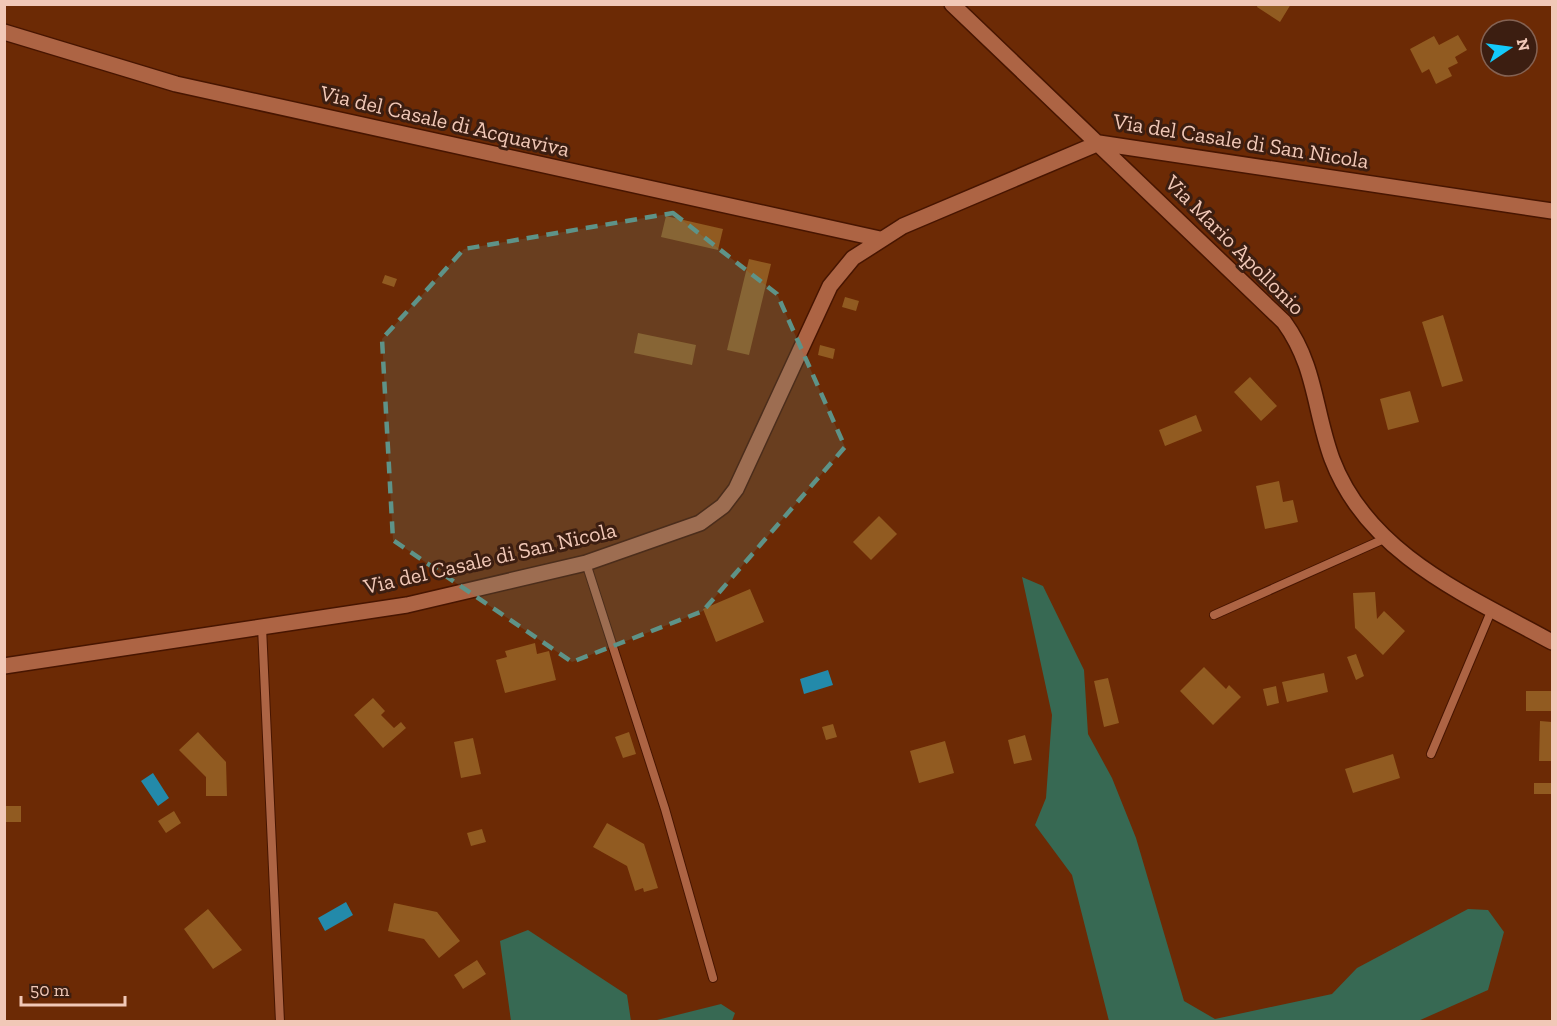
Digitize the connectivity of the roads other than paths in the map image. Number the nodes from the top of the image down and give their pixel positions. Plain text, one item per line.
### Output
1 (952, 4) edge
2 (4, 32) edge
3 (1099, 143) junction
4 (1552, 211) edge
5 (880, 239) junction
6 (1384, 539) junction
7 (586, 563) junction
8 (1492, 609) junction
9 (1214, 615) dead end
10 (262, 627) junction
11 (1552, 642) edge
12 (4, 666) edge
13 (1431, 754) dead end
14 (713, 978) dead end
15 (280, 1022) edge

1 - 3 street, Via Mario Apollonio
2 - 5 street, Via del Casale di Acquaviva
3 - 4 street, Via del Casale di San Nicola
3 - 5 street, Via del Casale di San Nicola
3 - 6 street, Via Mario Apollonio
5 - 7 street, Via del Casale di San Nicola
6 - 8 street, Via Mario Apollonio
6 - 9 lane
7 - 10 street, Via del Casale di San Nicola
7 - 14 lane
8 - 11 street, Via Mario Apollonio
8 - 13 lane
10 - 12 street, Via del Casale di San Nicola
10 - 15 lane

